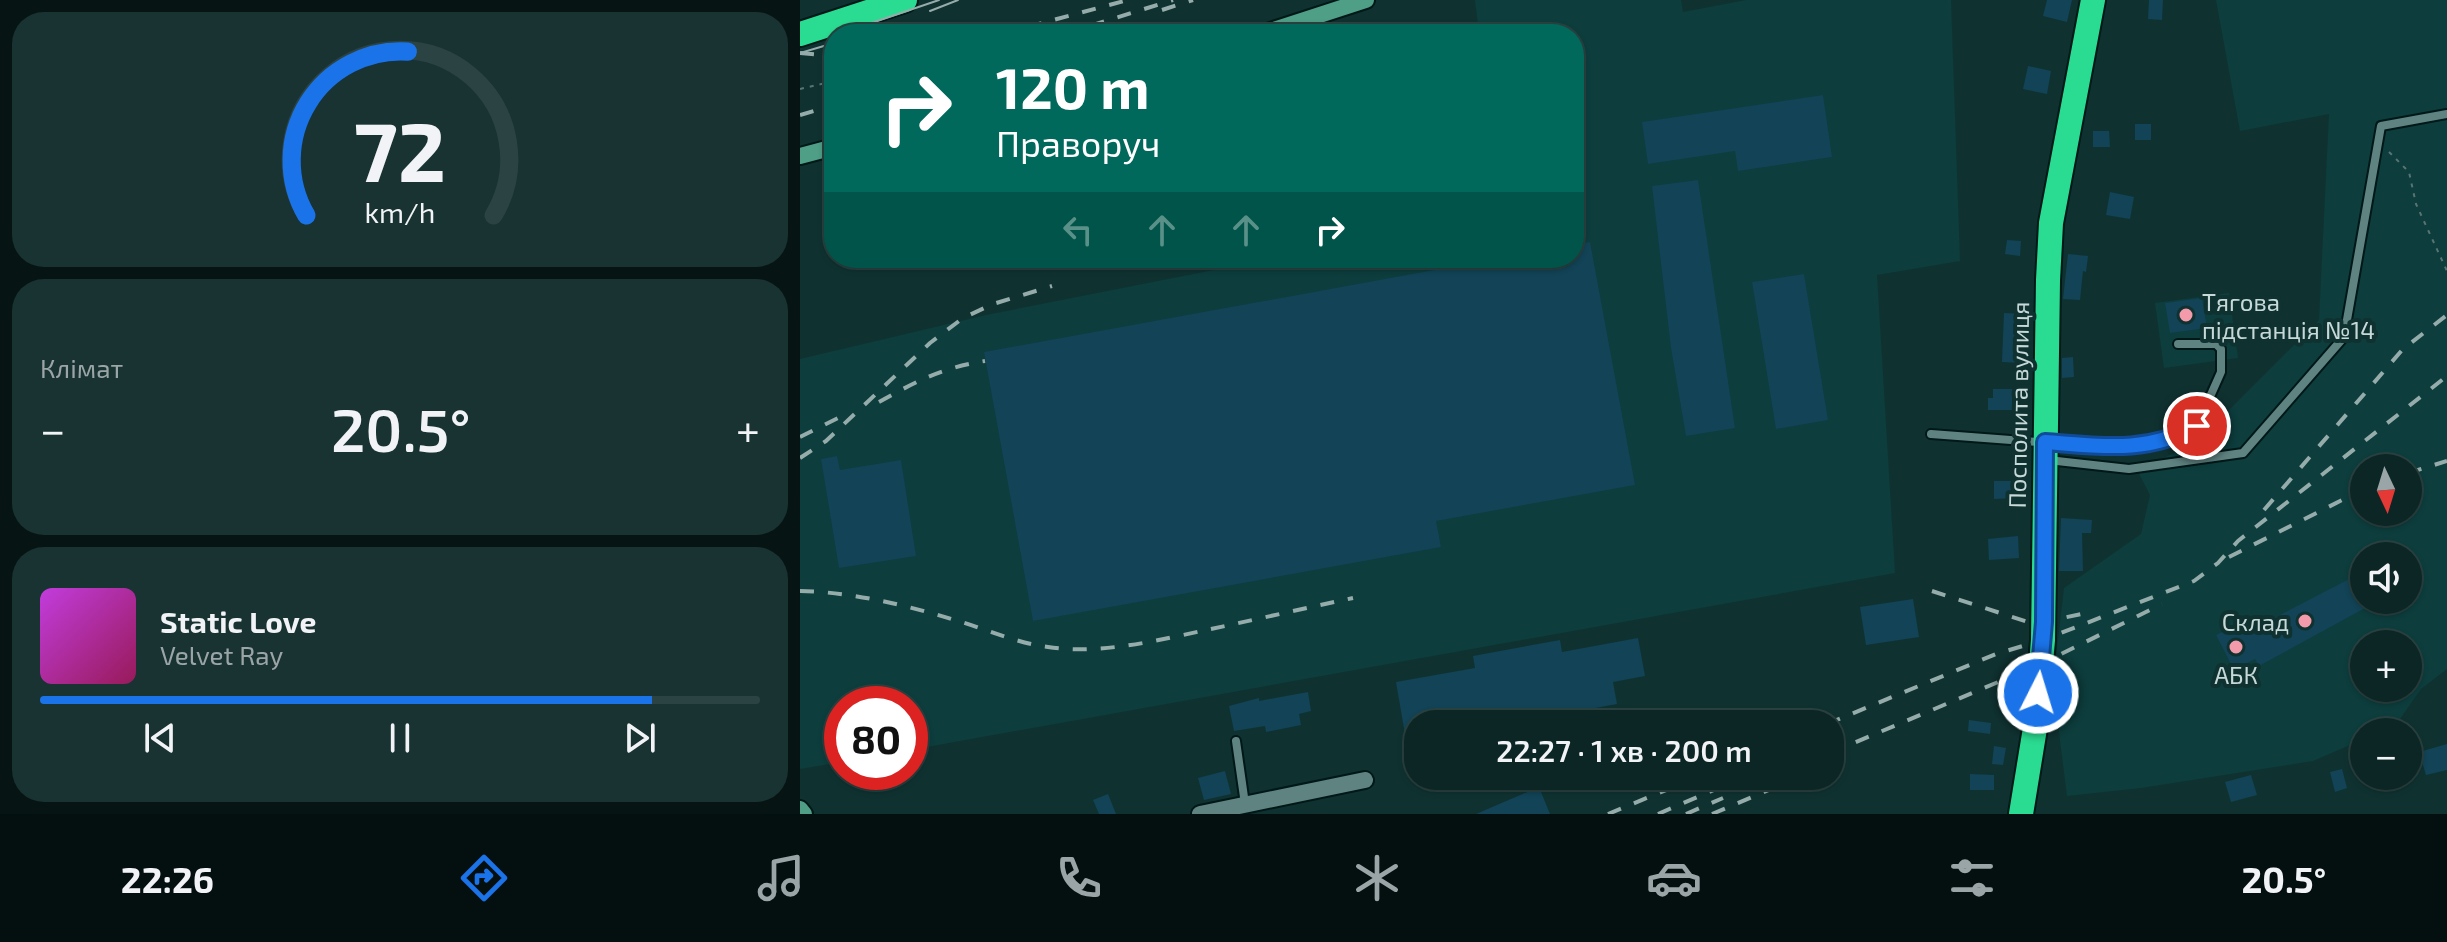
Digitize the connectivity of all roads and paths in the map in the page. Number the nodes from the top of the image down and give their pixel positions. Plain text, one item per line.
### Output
1 (905, 0) edge
2 (1366, 0) edge
3 (2093, 0) edge
4 (831, 24) edge
5 (1292, 24) edge
6 (824, 26) edge
7 (800, 34) edge
8 (824, 83) edge
9 (800, 89) edge
10 (2447, 114) edge
11 (2379, 141) junction
12 (824, 150) edge
13 (800, 156) edge
14 (2447, 271) edge
15 (2178, 344) dead end
16 (1931, 434) dead end
17 (2045, 451) junction
18 (1236, 741) dead end
19 (1365, 780) dead end
20 (1245, 804) junction
21 (800, 809) edge
22 (804, 814) edge
23 (1200, 814) edge
24 (2021, 814) edge

1 - 4 highway
2 - 5 street
3 - 17 highway, Посполита вулиця
6 - 7 highway
8 - 9 path
10 - 11 lane
11 - 14 path
11 - 17 lane
12 - 13 street
15 - 17 lane
16 - 17 lane
17 - 24 highway, Посполита вулиця
18 - 20 lane
19 - 20 street
20 - 23 street
21 - 22 street

